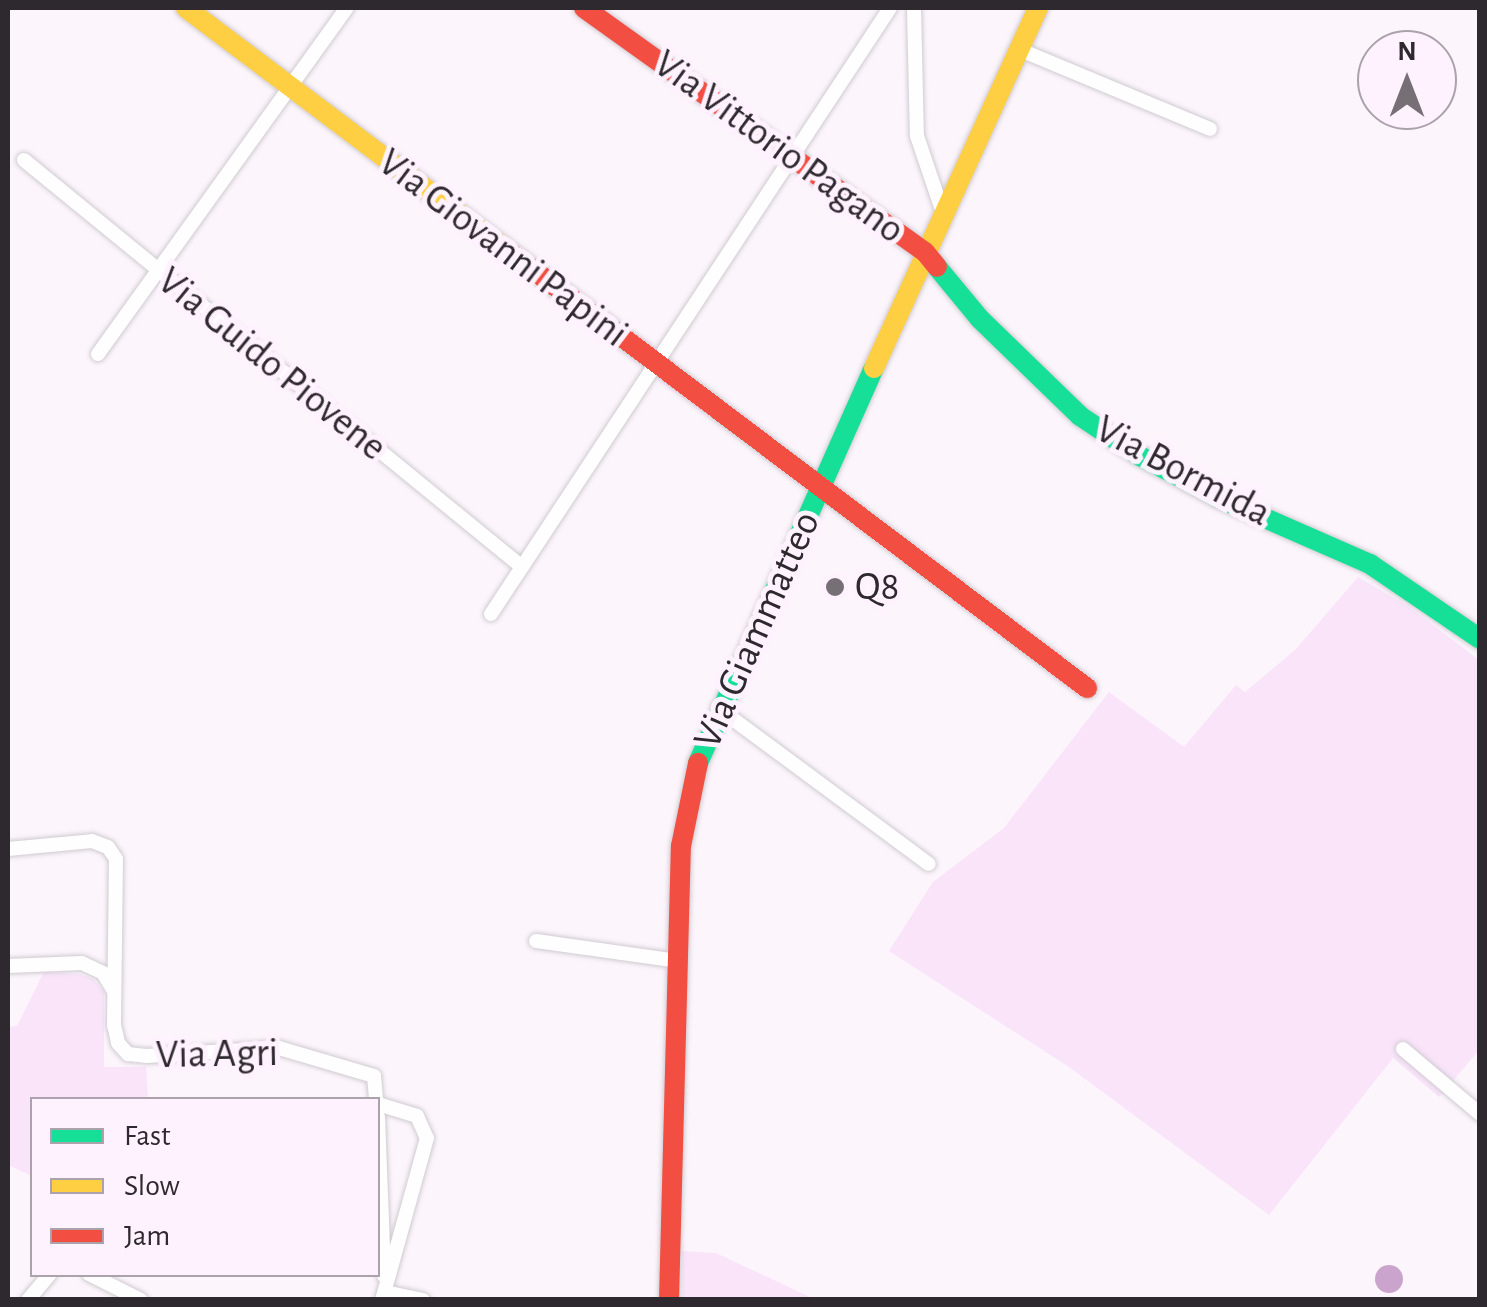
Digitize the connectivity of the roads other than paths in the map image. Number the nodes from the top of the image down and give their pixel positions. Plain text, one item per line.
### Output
1 (186, 8) edge
2 (347, 8) edge
3 (584, 8) edge
4 (890, 8) edge
5 (914, 8) edge
6 (1038, 8) edge
7 (1018, 49) junction
8 (290, 86) junction
9 (1210, 130) dead end
10 (792, 156) junction
11 (24, 160) dead end
12 (943, 214) junction
13 (926, 252) junction
14 (157, 271) junction
15 (98, 354) dead end
16 (655, 363) junction
17 (820, 488) junction
18 (522, 566) junction
19 (491, 614) dead end
20 (1480, 640) edge
21 (1086, 688) dead end
22 (718, 708) junction
23 (8, 848) edge
24 (929, 864) dead end
25 (536, 941) dead end
26 (678, 961) junction
27 (8, 966) edge
28 (114, 992) junction
29 (1403, 1049) dead end
30 (376, 1097) edge
31 (380, 1103) edge
32 (1480, 1114) edge
33 (380, 1189) edge
34 (47, 1277) edge
35 (95, 1277) edge
36 (383, 1296) edge
37 (28, 1300) edge
38 (141, 1300) edge
39 (423, 1300) edge
40 (669, 1300) edge

1 - 8 street, Via Giovanni Papini
2 - 8 street
3 - 10 street, Via Vittorio Pagano
4 - 10 street
5 - 12 street
6 - 7 street, Via Giammatteo
7 - 9 street
7 - 12 street, Via Giammatteo
8 - 14 street
8 - 16 street, Via Giovanni Papini
10 - 13 street, Via Vittorio Pagano
10 - 16 street
11 - 14 street, Via Guido Piovene
12 - 13 street, Via Giammatteo
13 - 17 street, Via Giammatteo
13 - 20 street, Via Bormida
14 - 15 street
14 - 18 street, Via Guido Piovene
16 - 17 street, Via Giovanni Papini
16 - 18 street
17 - 21 street, Via Giovanni Papini
17 - 22 street, Via Giammatteo
18 - 19 street
22 - 24 street
22 - 26 street, Via Giammatteo
23 - 28 street, Via Agri
25 - 26 street
26 - 40 street, Via Giammatteo
27 - 28 street
28 - 30 street, Via Agri
29 - 32 street
31 - 36 street, Via Agri
33 - 36 street
34 - 37 street
35 - 38 street
36 - 39 street

